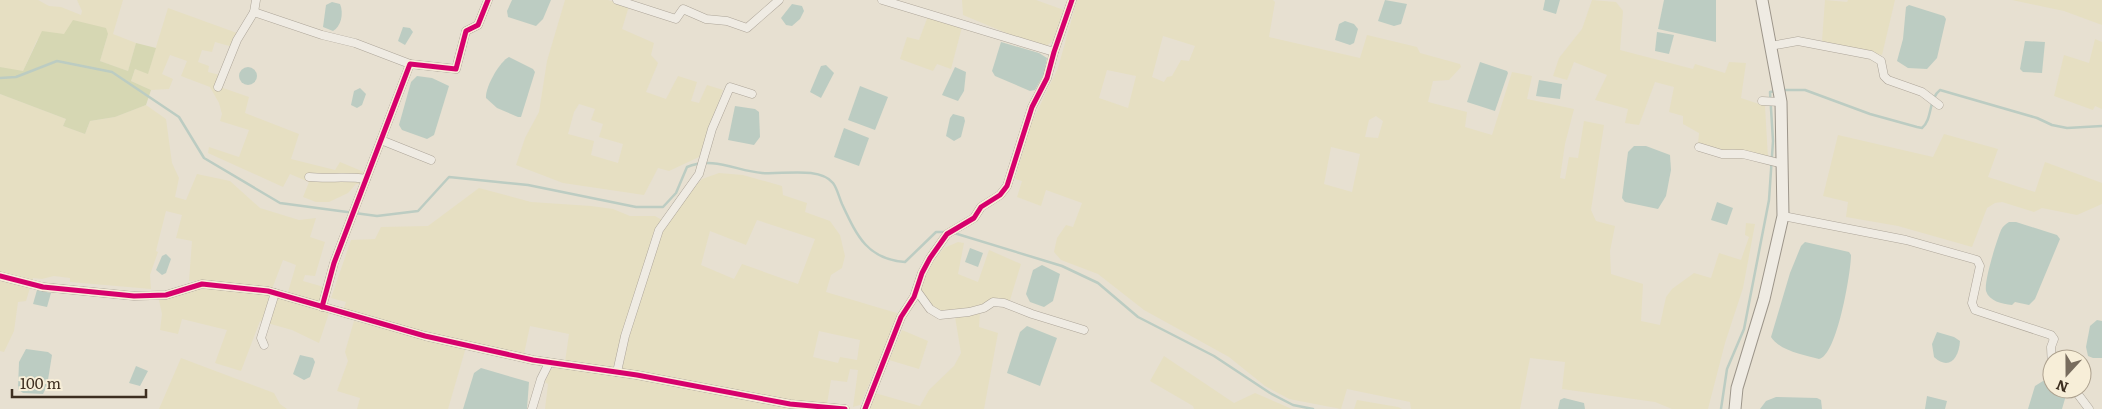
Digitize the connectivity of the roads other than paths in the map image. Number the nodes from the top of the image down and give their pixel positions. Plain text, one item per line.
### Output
1 (256, 0) edge
2 (488, 0) edge
3 (617, 0) edge
4 (779, 0) edge
5 (882, 0) edge
6 (1072, 0) edge
7 (1762, 0) edge
8 (254, 12) junction
9 (1770, 46) junction
10 (1054, 52) junction
11 (410, 64) junction
12 (218, 87) dead end
13 (752, 94) dead end
14 (1939, 104) dead end
15 (381, 140) junction
16 (1699, 147) dead end
17 (431, 160) dead end
18 (1780, 164) junction
19 (310, 177) dead end
20 (366, 179) junction
21 (1783, 216) junction
22 (0, 276) edge
23 (916, 291) junction
24 (275, 293) junction
25 (322, 307) junction
26 (1084, 330) dead end
27 (264, 345) dead end
28 (2051, 349) edge
29 (549, 363) junction
30 (617, 372) junction
31 (2082, 399) edge
32 (532, 409) edge
33 (844, 409) edge
34 (865, 409) edge
35 (1735, 409) edge
36 (2090, 409) edge

1 - 8 street
2 - 11 street
3 - 4 street
5 - 10 street
6 - 10 street
7 - 9 main road
8 - 11 street
8 - 12 street
9 - 14 street
9 - 18 main road
10 - 23 street
11 - 15 street
13 - 30 street
15 - 17 street
15 - 20 street
16 - 18 street
18 - 21 main road
19 - 20 street
20 - 25 street
21 - 28 street
21 - 35 main road
22 - 24 street
23 - 26 street
23 - 34 street
24 - 25 street
24 - 27 street
25 - 29 street
29 - 30 street
29 - 32 street
30 - 33 street
31 - 36 street

